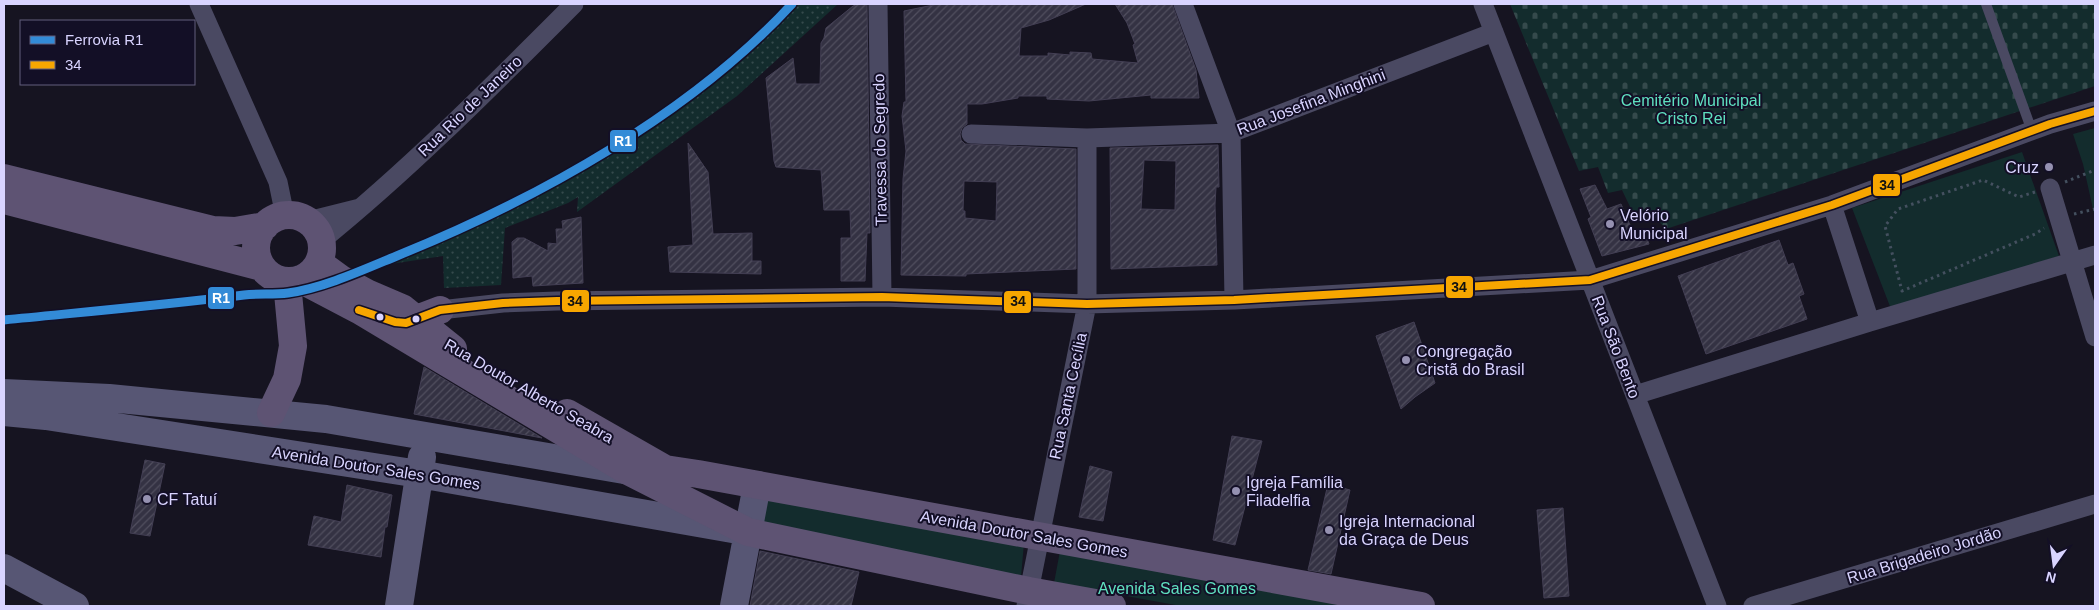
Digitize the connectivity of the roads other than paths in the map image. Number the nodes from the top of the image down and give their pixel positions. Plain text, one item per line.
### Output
1 (199, 4) edge
2 (574, 4) edge
3 (879, 4) edge
4 (1183, 4) edge
5 (1483, 4) edge
6 (1986, 4) edge
7 (1494, 32) junction
8 (2095, 110) edge
9 (2032, 131) junction
10 (1231, 133) junction
11 (971, 134) dead end
12 (1087, 138) junction
13 (4, 178) edge
14 (2050, 188) road end
15 (4, 200) edge
16 (1832, 204) junction
17 (292, 249) junction
18 (2095, 255) edge
19 (2071, 263) junction
20 (1590, 280) junction
21 (882, 297) junction
22 (1234, 300) junction
23 (1087, 304) junction
24 (359, 310) junction
25 (428, 315) junction
26 (1870, 322) junction
27 (2095, 337) edge
28 (4, 393) edge
29 (1635, 395) junction
30 (4, 412) edge
31 (271, 414) junction
32 (426, 436) junction
33 (665, 469) junction
34 (626, 470) junction
35 (419, 474) junction
36 (757, 485) junction
37 (2095, 504) edge
38 (748, 532) junction
39 (1039, 537) junction
40 (4, 568) edge
41 (4, 585) edge
42 (1027, 599) edge
43 (48, 606) edge
44 (75, 606) edge
45 (399, 606) edge
46 (734, 606) edge
47 (1112, 606) edge
48 (1421, 606) edge
49 (1717, 606) edge
50 (1753, 606) edge

1 - 17 street
2 - 17 street, Rua Rio de Janeiro
3 - 21 street, Travessa do Segredo
4 - 10 street
5 - 7 street, Rua São Bento
6 - 9 lane
7 - 10 street, Rua Josefina Minghini
7 - 20 street, Rua São Bento
8 - 9 street
9 - 16 street
10 - 12 street, Rua Josefina Minghini
10 - 22 street
11 - 12 street, Rua Josefina Minghini
12 - 23 street, Rua Santa Cecília
13 - 17 main road
14 - 19 street
15 - 17 main road
16 - 20 street
16 - 26 street
17 - 24 main road, Rua Doutor Alberto Seabra
17 - 25 main road, Rua Doutor Alberto Seabra
17 - 31 main road
18 - 19 street
19 - 26 street
19 - 27 street
20 - 22 street
20 - 29 street, Rua São Bento
21 - 23 street
21 - 25 street
22 - 23 street
23 - 39 street, Rua Santa Cecília
24 - 25 main road
24 - 34 main road, Rua Doutor Alberto Seabra
25 - 33 main road, Rua Doutor Alberto Seabra
26 - 29 street
28 - 31 main road, Avenida Doutor Sales Gomes
29 - 49 street, Rua São Bento
30 - 35 main road, Avenida Doutor Sales Gomes
31 - 32 main road, Avenida Doutor Sales Gomes
32 - 34 main road, Avenida Doutor Sales Gomes
32 - 35 main road
33 - 34 main road, Avenida Doutor Sales Gomes
33 - 36 main road, Avenida Doutor Sales Gomes
34 - 38 main road, Avenida Doutor Sales Gomes
35 - 38 main road, Avenida Doutor Sales Gomes
35 - 45 main road
36 - 38 main road
36 - 39 main road, Avenida Doutor Sales Gomes
37 - 50 street, Rua Brigadeiro Jordão
38 - 42 main road, Avenida Doutor Sales Gomes
38 - 46 main road
39 - 42 street, Rua Santa Cecília
39 - 48 main road, Avenida Doutor Sales Gomes
40 - 44 main road
41 - 43 main road
42 - 47 main road, Avenida Doutor Sales Gomes

